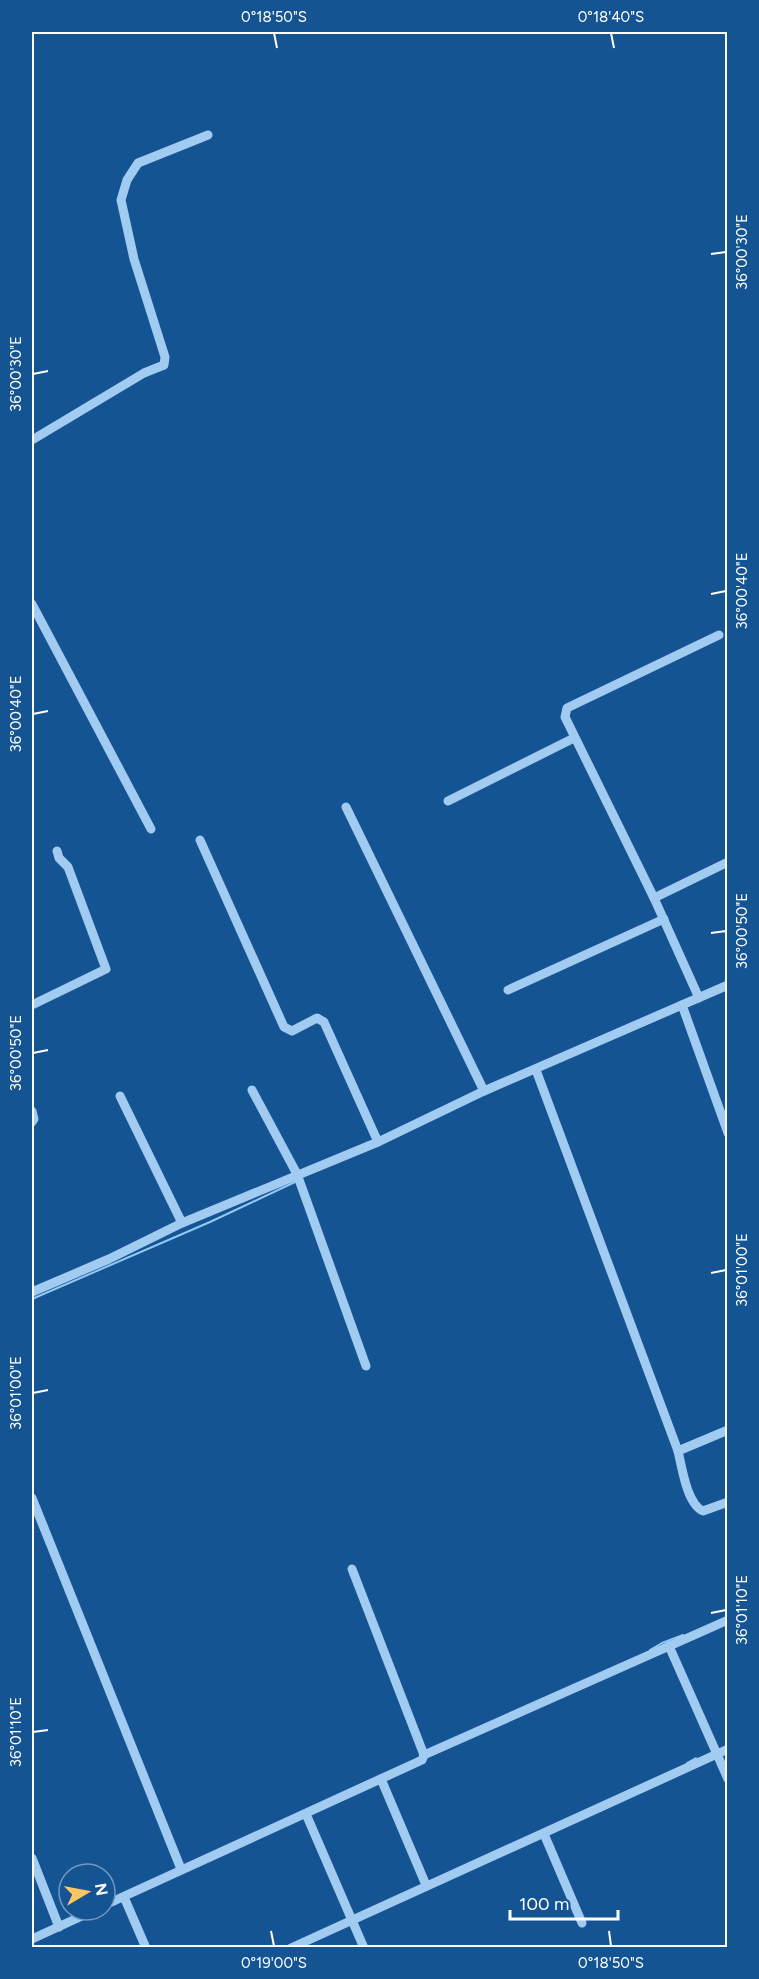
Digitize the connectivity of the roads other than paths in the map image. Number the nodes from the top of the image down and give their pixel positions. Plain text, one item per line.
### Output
1 (208, 135) dead end
2 (32, 440) edge
3 (32, 604) edge
4 (719, 634) dead end
5 (574, 738) junction
6 (448, 801) dead end
7 (346, 807) dead end
8 (151, 829) dead end
9 (200, 840) dead end
10 (57, 851) dead end
11 (728, 862) edge
12 (654, 898) junction
13 (664, 919) junction
14 (728, 985) edge
15 (508, 990) dead end
16 (699, 998) junction
17 (32, 1005) edge
18 (682, 1005) junction
19 (536, 1070) junction
20 (252, 1090) dead end
21 (484, 1091) junction
22 (120, 1096) dead end
23 (32, 1111) edge
24 (32, 1122) edge
25 (728, 1133) edge
26 (378, 1142) junction
27 (297, 1174) junction
28 (182, 1223) junction
29 (32, 1292) edge
30 (366, 1366) dead end
31 (728, 1430) edge
32 (678, 1452) junction
33 (32, 1498) edge
34 (728, 1502) edge
35 (352, 1569) dead end
36 (728, 1620) edge
37 (669, 1646) junction
38 (728, 1749) edge
39 (717, 1753) junction
40 (424, 1755) junction
41 (381, 1779) junction
42 (728, 1779) edge
43 (306, 1814) junction
44 (544, 1834) junction
45 (32, 1858) edge
46 (181, 1869) junction
47 (426, 1885) junction
48 (124, 1897) junction
49 (117, 1900) edge
50 (351, 1920) junction
51 (69, 1922) edge
52 (582, 1923) dead end
53 (58, 1927) junction
54 (32, 1939) edge
55 (146, 1947) edge
56 (291, 1947) edge
57 (364, 1947) edge

1 - 2 street
3 - 8 street
4 - 5 street
5 - 6 street
5 - 12 street
7 - 21 street
9 - 26 street
10 - 17 street
11 - 12 street
12 - 13 street
13 - 15 street
13 - 16 street
14 - 16 street
16 - 18 street
18 - 19 street
18 - 25 street
19 - 21 street
19 - 32 street
20 - 27 street
21 - 26 street
22 - 28 street
23 - 24 street
26 - 27 street
27 - 28 street
27 - 30 street
28 - 29 street
31 - 32 street
32 - 34 street
33 - 46 street
35 - 40 street
36 - 37 street
37 - 39 street
37 - 40 street
38 - 39 street
39 - 42 street
39 - 44 street
40 - 41 street
41 - 43 street
41 - 47 street
43 - 46 street
43 - 50 street
44 - 47 street
44 - 52 street
45 - 53 street
46 - 48 street
47 - 50 street
48 - 49 street
48 - 55 street
50 - 56 street
50 - 57 street
51 - 53 street
53 - 54 street

